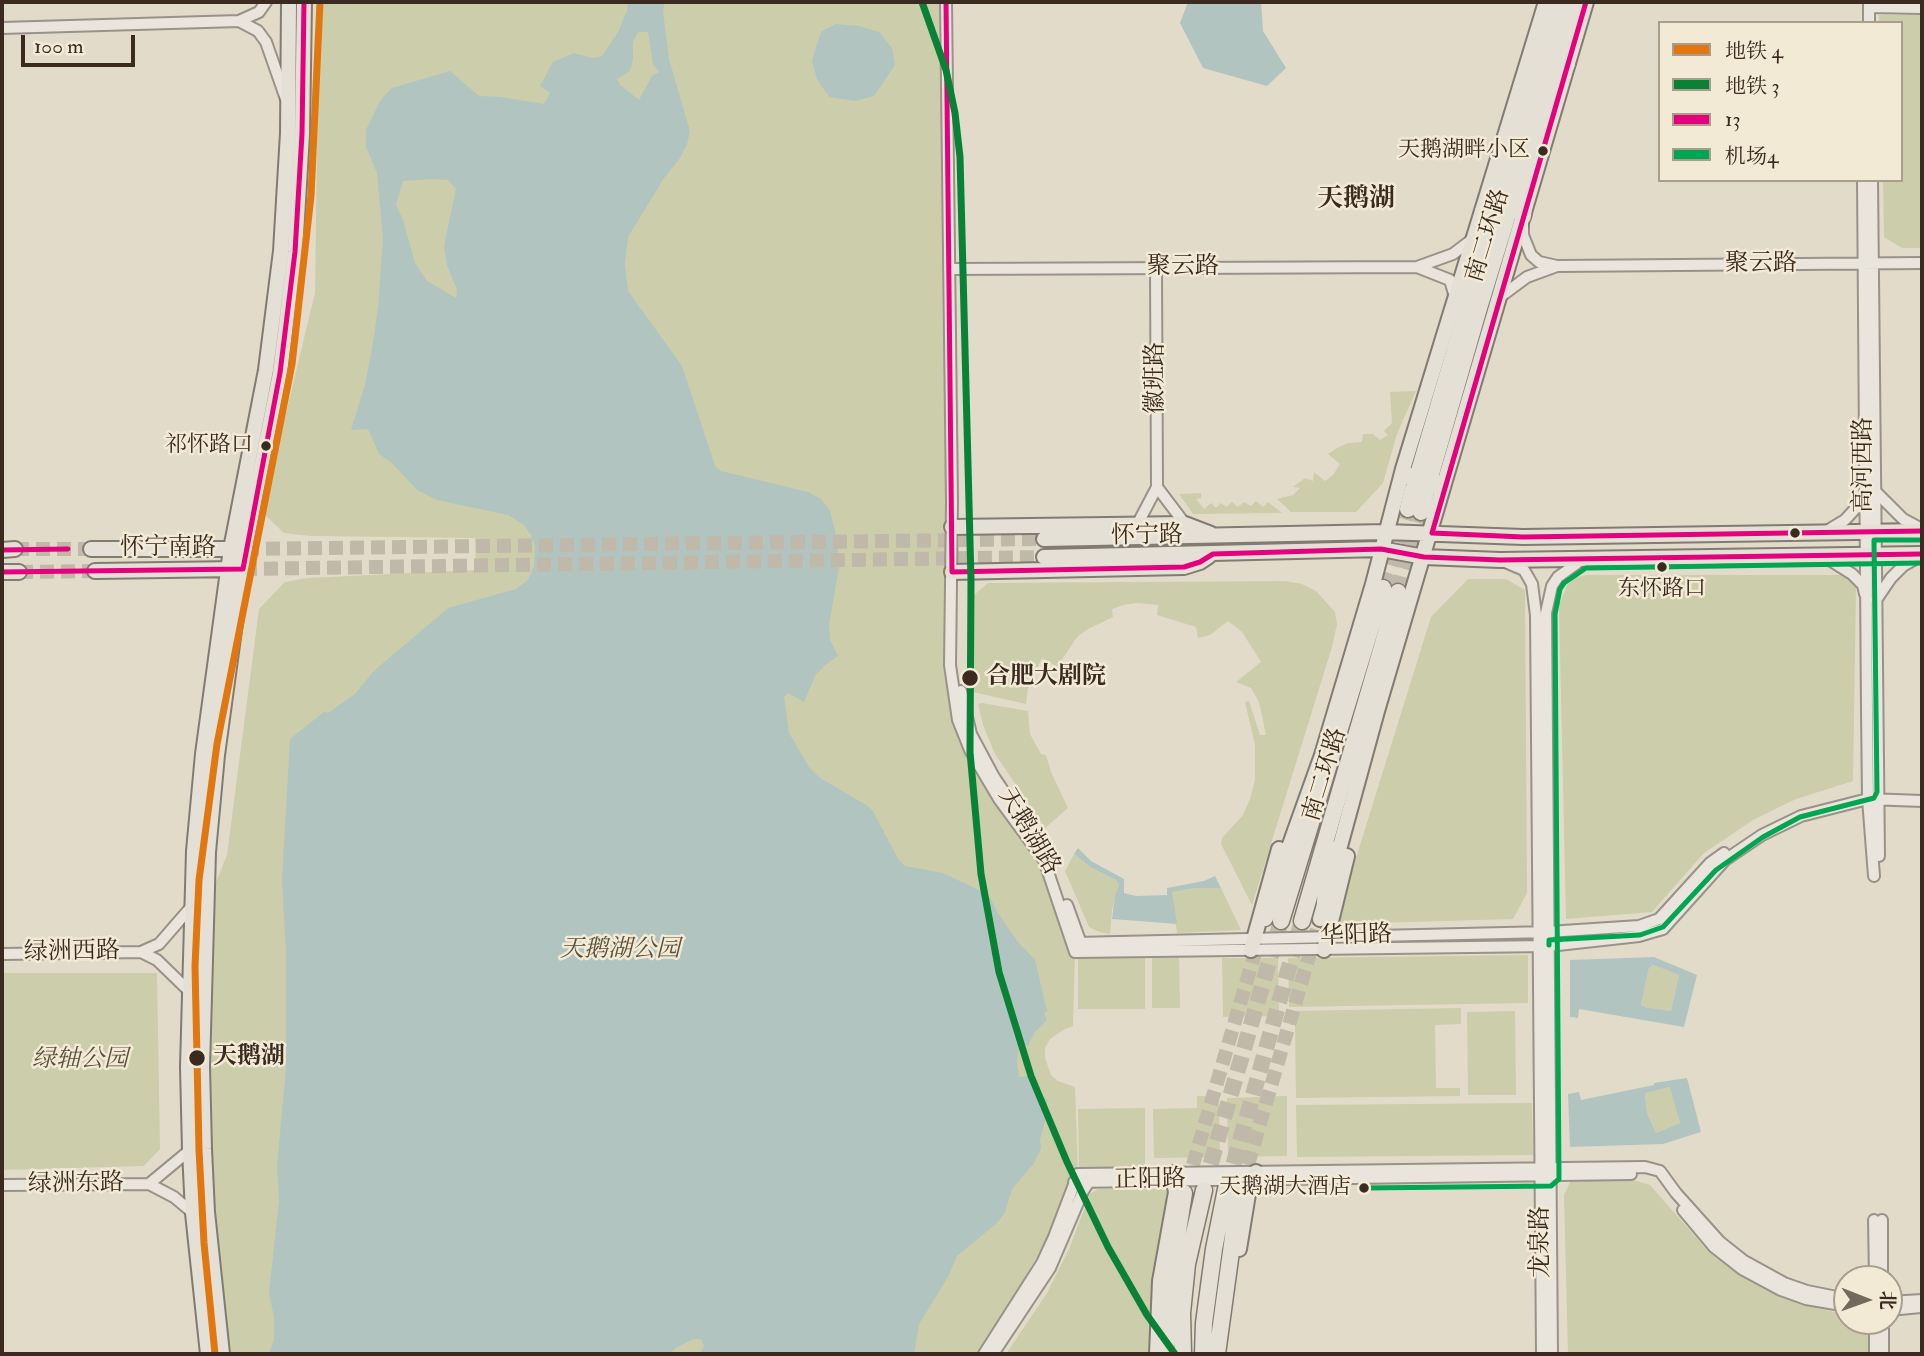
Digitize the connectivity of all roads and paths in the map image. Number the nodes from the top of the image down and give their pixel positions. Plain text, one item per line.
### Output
1 (266, 2) edge
2 (289, 2) edge
3 (304, 2) edge
4 (946, 2) edge
5 (952, 2) edge
6 (1546, 2) edge
7 (1558, 2) edge
8 (1573, 2) edge
9 (1586, 2) edge
10 (1867, 4) edge
11 (1922, 8) edge
12 (1863, 21) edge
13 (239, 22) junction
14 (2, 28) edge
15 (1555, 36) junction
16 (1530, 60) junction
17 (1567, 64) junction
18 (288, 106) junction
19 (1524, 141) junction
20 (1863, 182) edge
21 (1871, 182) edge
22 (1483, 211) junction
23 (1523, 216) junction
24 (1475, 238) junction
25 (1922, 263) edge
26 (1868, 264) junction
27 (1557, 266) junction
28 (1417, 267) junction
29 (1156, 268) junction
30 (951, 270) junction
31 (1500, 297) junction
32 (1456, 299) junction
33 (1425, 473) junction
34 (1157, 487) junction
35 (1420, 490) dead end
36 (1870, 494) junction
37 (1414, 510) tunnel mouth
38 (1137, 524) junction
39 (1185, 524) junction
40 (955, 527) junction
41 (1922, 530) edge
42 (1870, 531) junction
43 (1385, 532) junction
44 (1825, 532) junction
45 (1432, 533) junction
46 (1215, 536) junction
47 (1044, 538) tunnel mouth
48 (91, 549) tunnel mouth
49 (238, 549) junction
50 (1381, 549) junction
51 (1213, 554) junction
52 (1922, 554) edge
53 (1870, 556) junction
54 (1044, 557) tunnel mouth
55 (1424, 557) junction
56 (1825, 557) junction
57 (1583, 559) junction
58 (1500, 560) junction
59 (236, 569) junction
60 (95, 570) tunnel mouth
61 (2, 572) edge
62 (19, 572) tunnel mouth
63 (954, 572) junction
64 (1392, 588) junction
65 (1871, 599) junction
66 (1873, 796) junction
67 (1922, 798) edge
68 (1338, 800) junction
69 (1877, 876) dead end
70 (1325, 902) junction
71 (192, 906) junction
72 (1320, 919) tunnel mouth
73 (1270, 920) joint
74 (1302, 921) tunnel mouth
75 (1639, 931) junction
76 (1544, 932) junction
77 (1325, 944) junction
78 (1252, 945) junction
79 (1544, 946) junction
80 (1078, 948) joint
81 (141, 952) junction
82 (2, 954) edge
83 (190, 992) junction
84 (190, 1150) junction
85 (1645, 1170) junction
86 (1546, 1172) junction
87 (1255, 1176) junction
88 (1092, 1178) junction
89 (149, 1184) junction
90 (2, 1185) edge
91 (1178, 1187) junction
92 (1203, 1190) tunnel mouth
93 (193, 1213) junction
94 (1187, 1264) junction
95 (1876, 1265) edge
96 (1881, 1265) edge
97 (1833, 1296) edge
98 (1922, 1300) edge
99 (1903, 1301) edge
100 (1833, 1303) edge
101 (1922, 1307) edge
102 (1903, 1309) edge
103 (1875, 1335) edge
104 (1883, 1335) edge
105 (1208, 1352) edge
106 (208, 1354) edge
107 (222, 1354) edge
108 (984, 1354) edge
109 (993, 1354) edge
110 (1157, 1354) edge
111 (1166, 1354) edge
112 (1183, 1354) edge
113 (1225, 1354) edge
114 (1542, 1354) edge
115 (1552, 1354) edge
116 (1875, 1354) edge
117 (1882, 1354) edge

1 - 13 street
2 - 18 main road
3 - 49 main road
4 - 30 street, 天鹅湖路
5 - 30 street, 天鹅湖路
6 - 16 main road
7 - 15 highway, 南二环路
8 - 15 highway, 南二环路
9 - 17 main road
10 - 11 street
10 - 12 street
13 - 14 street
13 - 18 street
15 - 19 highway, 南二环路
16 - 19 highway
16 - 22 main road
17 - 19 highway
17 - 23 main road
18 - 49 main road
19 - 22 highway
19 - 23 highway
19 - 33 highway, 南二环路
20 - 26 street, 高河西路
21 - 26 street, 高河西路
22 - 24 main road
23 - 27 street
23 - 31 main road
24 - 28 street, 聚云路
24 - 32 main road
25 - 26 street, 聚云路
26 - 27 street, 聚云路
26 - 36 street, 高河西路
27 - 31 street
28 - 29 street, 聚云路
28 - 32 street, 聚云路
29 - 30 street, 聚云路
29 - 34 street, 徽班路
30 - 40 street, 天鹅湖路
31 - 33 main road
32 - 33 main road
33 - 43 main road
33 - 45 main road
34 - 38 street, 徽班路
34 - 39 street
35 - 37 highway
36 - 41 street
36 - 42 street, 高河西路
36 - 44 street
38 - 39 main road
38 - 40 main road
39 - 46 main road
40 - 63 street, 天鹅湖路
41 - 42 main road, 怀宁路
42 - 44 main road, 怀宁路
42 - 53 street, 高河西路
43 - 45 main road, 怀宁路
43 - 46 main road, 怀宁路
43 - 50 main road
44 - 45 main road, 怀宁路
45 - 55 main road
46 - 47 main road, 怀宁路
48 - 49 main road, 怀宁南路
49 - 59 main road
50 - 51 main road, 怀宁路
50 - 55 main road, 怀宁路
50 - 64 main road
51 - 54 main road, 怀宁路
51 - 63 main road
52 - 53 main road, 怀宁路
52 - 65 street
53 - 56 main road, 怀宁路
53 - 65 street, 高河西路
55 - 58 main road, 怀宁路
55 - 64 main road
56 - 57 main road, 怀宁路
56 - 65 street
57 - 58 main road, 怀宁路
57 - 76 street, 龙泉路
58 - 76 street, 龙泉路
59 - 60 main road, 怀宁南路
59 - 71 main road
59 - 107 main road
61 - 62 main road
63 - 80 street, 天鹅湖路
64 - 68 highway, 南二环路
64 - 70 main road
64 - 73 highway, 南二环路
64 - 73 main road
64 - 77 main road
64 - 78 main road
65 - 66 street, 高河西路
66 - 67 street
66 - 69 street, 高河西路
66 - 75 street
68 - 70 highway
68 - 74 highway, 南二环路
70 - 72 main road
71 - 81 street
71 - 83 main road
75 - 76 street, 华阳路
75 - 79 street, 华阳路
76 - 77 street, 华阳路
76 - 79 street, 龙泉路
77 - 78 street, 华阳路
77 - 79 street, 华阳路
78 - 80 street, 华阳路
79 - 86 street, 龙泉路
81 - 82 street, 绿洲西路
81 - 83 street
83 - 84 main road
84 - 89 street
84 - 93 main road
85 - 86 street, 正阳路
85 - 97 street
85 - 100 street
86 - 87 street, 正阳路
86 - 114 street, 龙泉路
86 - 115 street, 龙泉路
87 - 91 street, 正阳路
87 - 113 main road
88 - 91 street, 正阳路
88 - 108 street, 正阳路
88 - 109 street
89 - 90 street, 绿洲东路
89 - 93 street
91 - 94 highway
91 - 110 main road
91 - 111 highway
92 - 94 highway
93 - 106 main road
94 - 112 highway
95 - 96 street
98 - 99 street
101 - 102 street
103 - 116 street
104 - 117 street
105 - 105 highway

